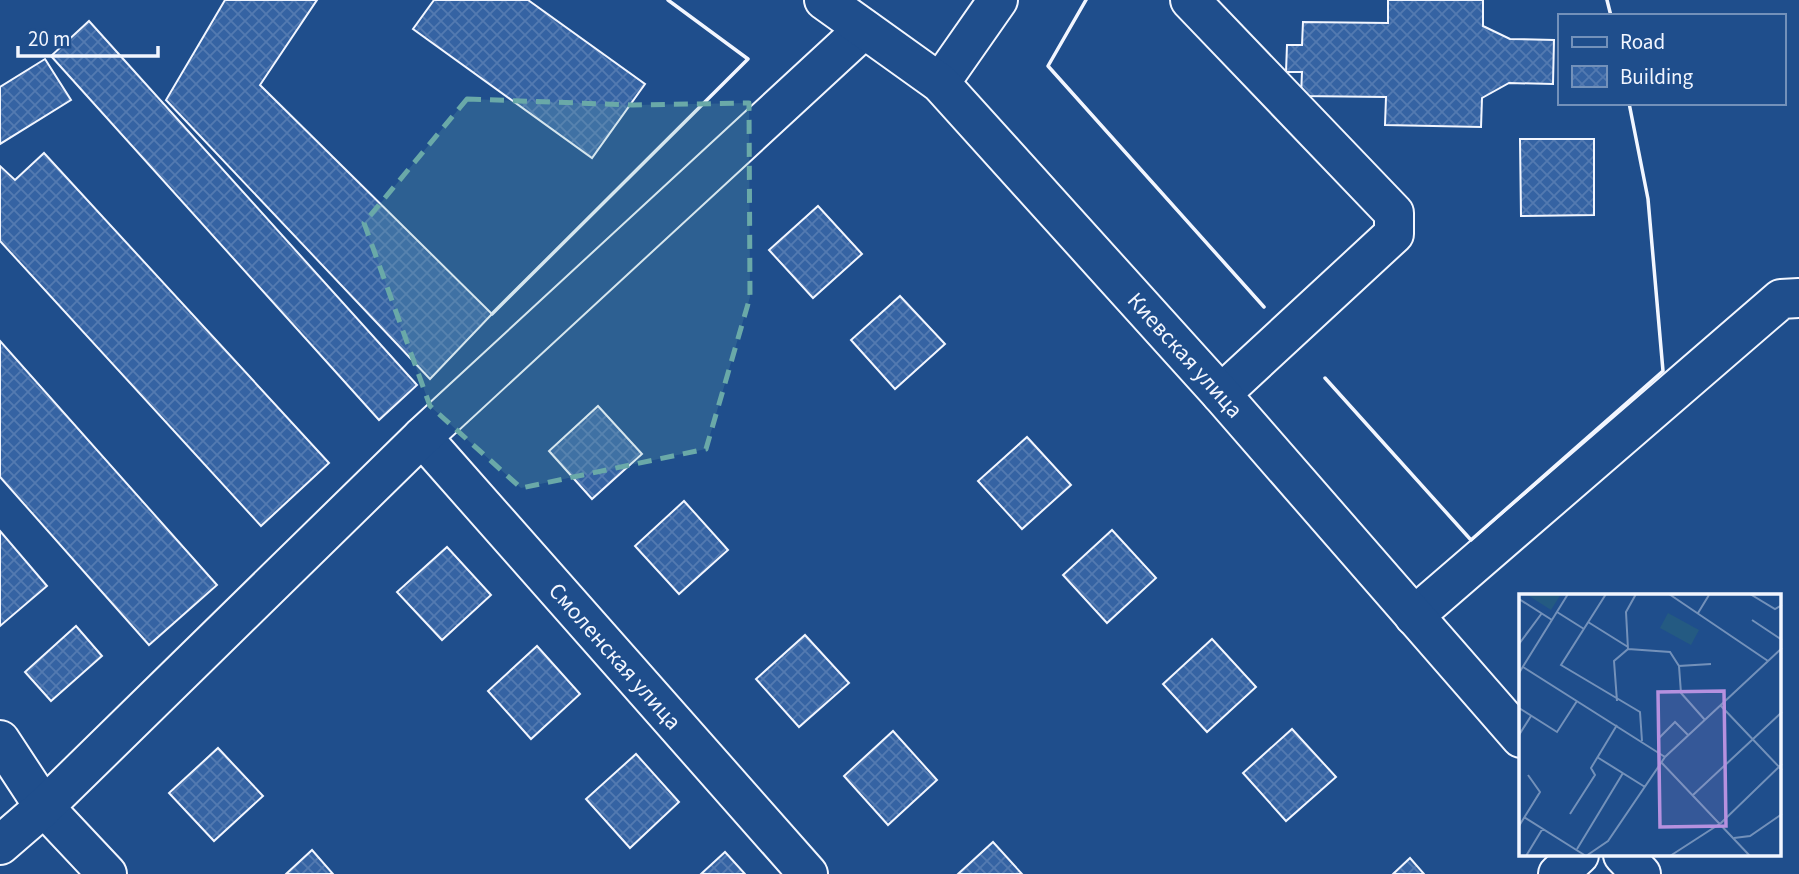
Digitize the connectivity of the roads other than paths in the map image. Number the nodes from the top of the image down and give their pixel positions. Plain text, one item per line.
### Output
1 (824, 0) edge
2 (998, 0) edge
3 (1190, 0) edge
4 (864, 29) junction
5 (940, 83) junction
6 (1799, 298) edge
7 (1221, 394) junction
8 (422, 437) junction
9 (1414, 616) junction
10 (1519, 736) edge
11 (0, 740) edge
12 (44, 807) junction
13 (0, 845) edge
14 (1578, 856) edge
15 (1624, 856) edge
16 (107, 874) edge
17 (808, 874) edge
18 (1558, 874) edge
19 (1641, 874) edge

1 - 4 street, Киевская улица
2 - 5 street
3 - 7 street
4 - 5 street, Киевская улица
4 - 8 street
5 - 7 street, Киевская улица
6 - 9 street
7 - 9 street, Киевская улица
8 - 12 street
8 - 17 street, Смоленская улица
9 - 10 street, Киевская улица
11 - 12 street
12 - 13 street
12 - 16 street
14 - 18 street
15 - 19 street

